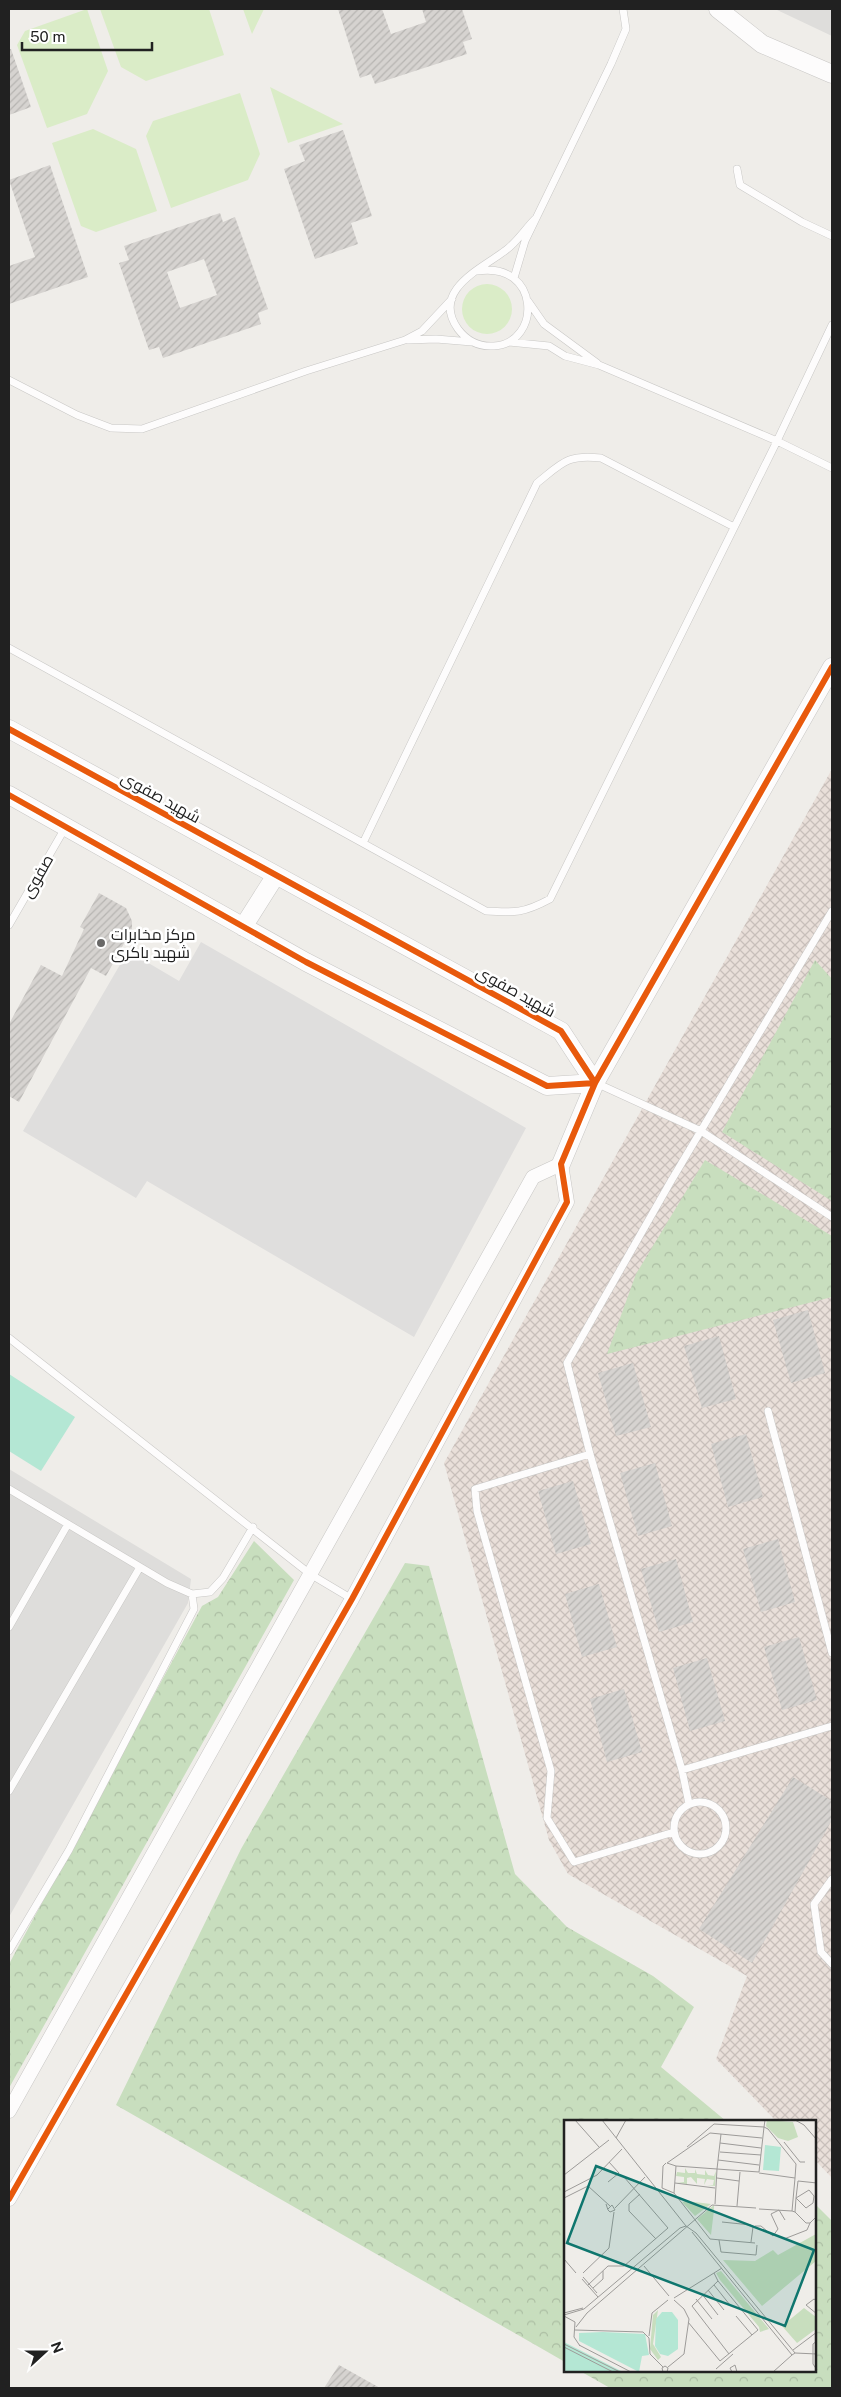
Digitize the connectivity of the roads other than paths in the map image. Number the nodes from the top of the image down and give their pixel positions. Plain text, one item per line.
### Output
1 (623, 9) edge
2 (718, 9) edge
3 (832, 74) edge
4 (737, 169) dead end
5 (535, 219) junction
6 (832, 236) edge
7 (477, 271) junction
8 (514, 278) junction
9 (452, 299) junction
10 (527, 299) junction
11 (832, 325) edge
12 (405, 340) junction
13 (473, 342) junction
14 (509, 342) junction
15 (599, 365) junction
16 (9, 380) edge
17 (777, 441) junction
18 (832, 468) edge
19 (734, 528) junction
20 (9, 648) edge
21 (832, 667) edge
22 (9, 729) edge
23 (9, 795) edge
24 (66, 827) junction
25 (363, 843) junction
26 (276, 875) junction
27 (832, 911) edge
28 (9, 924) edge
29 (243, 927) junction
30 (595, 1083) junction
31 (701, 1131) junction
32 (561, 1164) junction
33 (832, 1217) edge
34 (9, 1338) edge
35 (768, 1411) dead end
36 (590, 1454) junction
37 (9, 1489) edge
38 (68, 1524) junction
39 (253, 1527) junction
40 (140, 1567) junction
41 (310, 1574) junction
42 (192, 1594) junction
43 (352, 1599) junction
44 (9, 1627) edge
45 (832, 1653) edge
46 (832, 1726) edge
47 (682, 1770) junction
48 (9, 1791) edge
49 (689, 1804) junction
50 (674, 1832) junction
51 (832, 1879) edge
52 (9, 1951) edge
53 (832, 1964) edge
54 (9, 2111) edge
55 (9, 2199) edge

1 - 5 lane
2 - 3 street
4 - 6 lane
5 - 7 lane
5 - 8 lane
7 - 8 lane
7 - 9 lane
8 - 10 lane
9 - 12 lane
9 - 13 lane
10 - 14 lane
10 - 15 lane
11 - 17 lane
12 - 13 lane
12 - 16 lane
13 - 14 lane
14 - 15 lane
15 - 17 lane
17 - 18 lane
17 - 19 lane
19 - 25 lane
19 - 25 lane
20 - 25 lane
21 - 30 street
22 - 26 street, شهید صفوی
23 - 24 street
24 - 28 lane, صفوی
24 - 29 street
26 - 29 street
26 - 30 street, شهید صفوی
27 - 31 lane
29 - 30 street
30 - 31 lane
30 - 32 street
31 - 33 lane
31 - 36 lane
32 - 41 street
32 - 43 street
34 - 39 lane
35 - 45 lane
36 - 47 lane
36 - 50 lane
37 - 38 lane
38 - 40 lane
38 - 44 lane
39 - 41 lane
39 - 42 lane
40 - 42 lane
40 - 48 lane
41 - 43 lane
41 - 54 street
42 - 52 lane
43 - 55 street
46 - 47 lane
47 - 49 lane
49 - 50 lane
49 - 50 lane
51 - 53 lane

